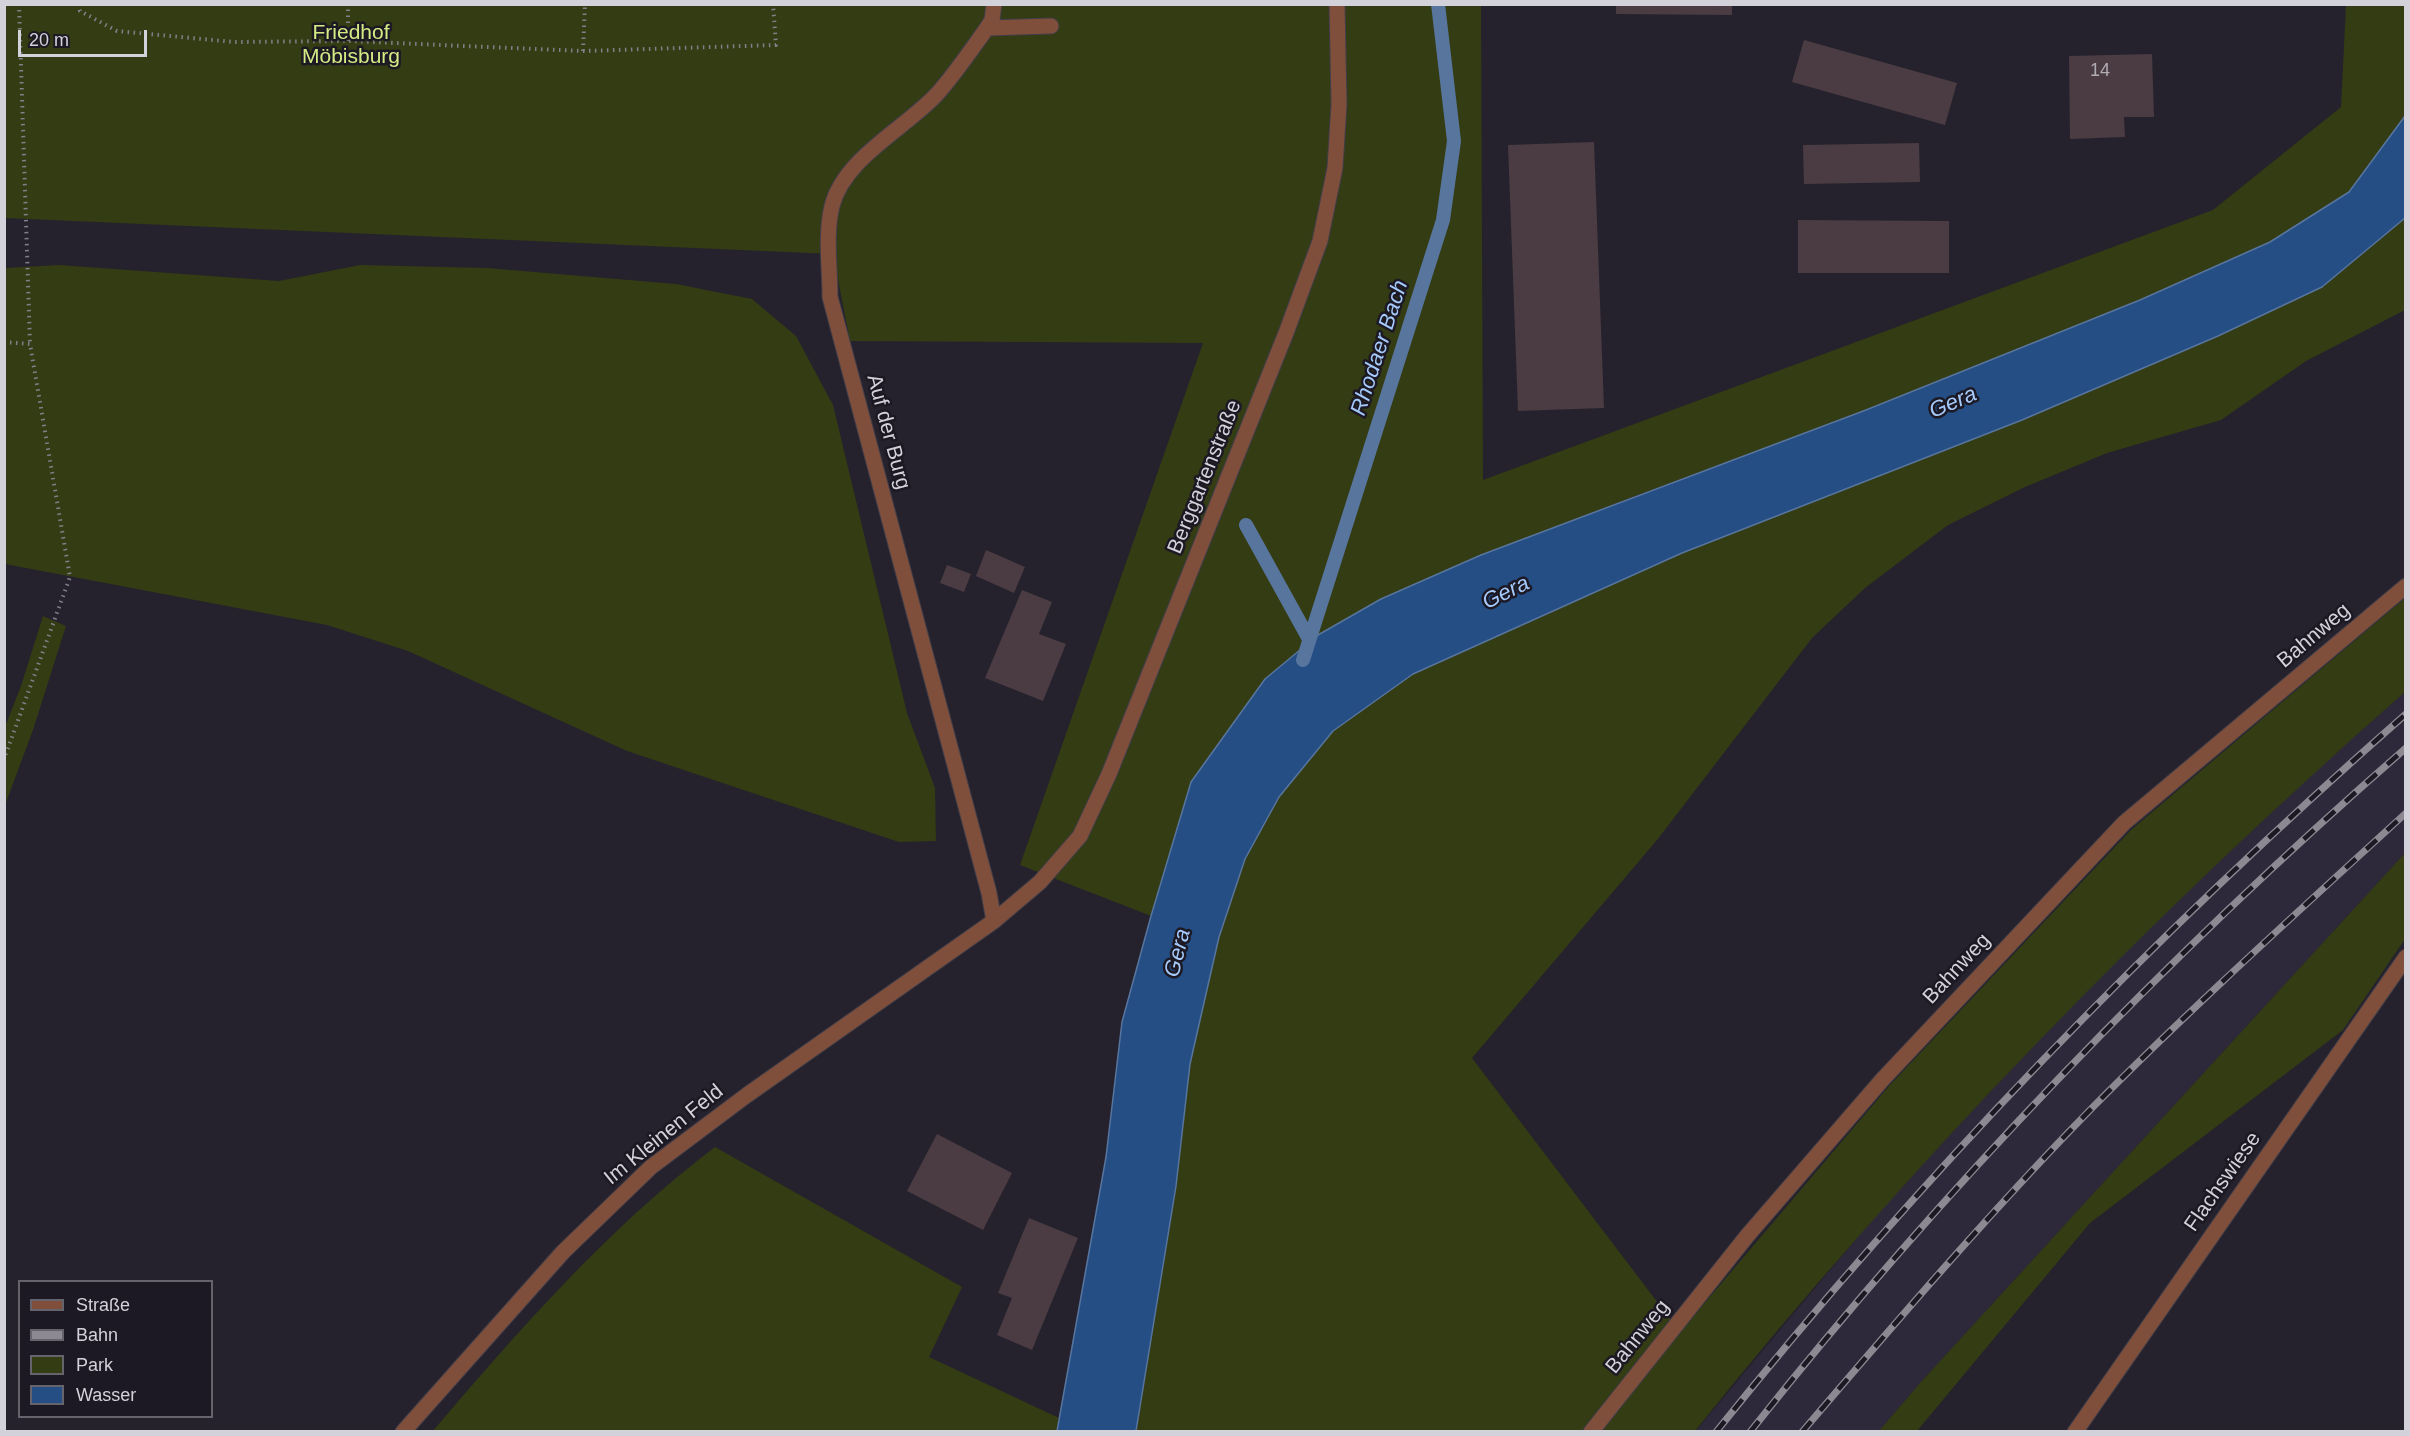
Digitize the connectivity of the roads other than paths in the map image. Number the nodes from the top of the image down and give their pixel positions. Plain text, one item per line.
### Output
1 (994, 4) edge
2 (1337, 4) edge
3 (1050, 26) dead end
4 (987, 28) junction
5 (2406, 586) edge
6 (994, 921) junction
7 (2406, 957) edge
8 (403, 1431) edge
9 (1591, 1431) edge
10 (2075, 1431) edge

1 - 4 street, Auf der Burg
2 - 6 street, Berggartenstraße
3 - 4 street
4 - 6 street, Auf der Burg
5 - 9 street, Bahnweg
6 - 8 street, Im Kleinen Feld
7 - 10 street, Flachswiese

